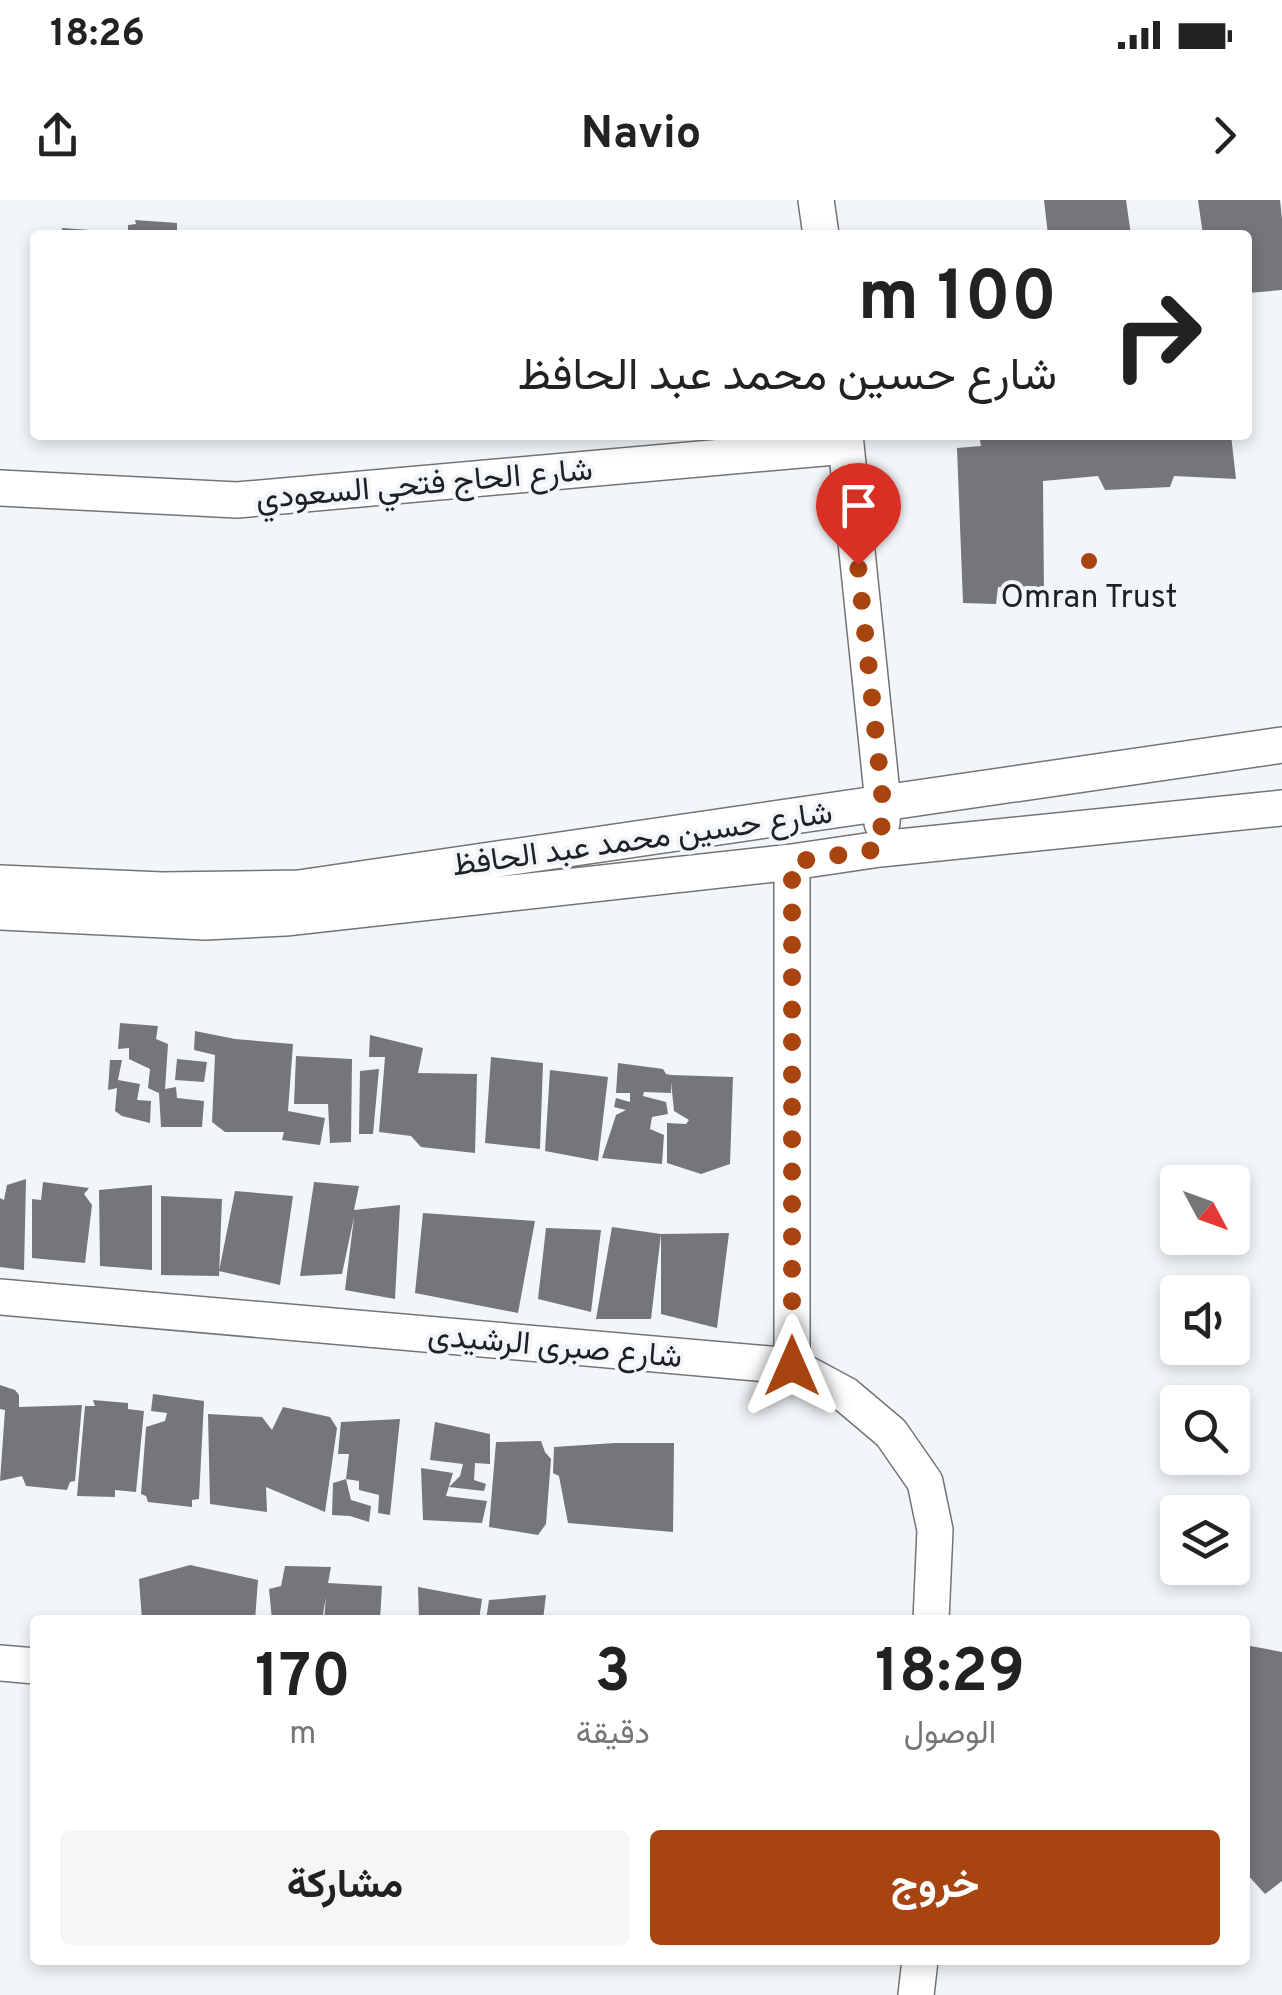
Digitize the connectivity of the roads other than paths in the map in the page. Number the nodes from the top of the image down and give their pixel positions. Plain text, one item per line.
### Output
1 (816, 200) edge
2 (819, 230) edge
3 (846, 440) edge
4 (0, 488) edge
5 (1282, 745) edge
6 (883, 803) junction
7 (1282, 808) edge
8 (880, 849) junction
9 (792, 862) junction
10 (0, 884) edge
11 (0, 912) edge
12 (0, 1297) edge
13 (792, 1366) junction
14 (931, 1615) edge
15 (0, 1663) edge
16 (30, 1666) edge
17 (919, 1965) edge
18 (916, 1995) edge

1 - 2 street
3 - 4 street, شارع الحاج فتحي السعودي
3 - 6 street
5 - 6 street, شارع حسين محمد عبد الحافظ
6 - 8 street
6 - 10 street, شارع حسين محمد عبد الحافظ
7 - 8 street, شارع حسين محمد عبد الحافظ
8 - 9 street, شارع حسين محمد عبد الحافظ
9 - 11 street, شارع حسين محمد عبد الحافظ
9 - 13 street
12 - 13 street, شارع صبرى الرشيدى
13 - 14 street, شارع صبرى الرشيدى
15 - 16 street
17 - 18 street

